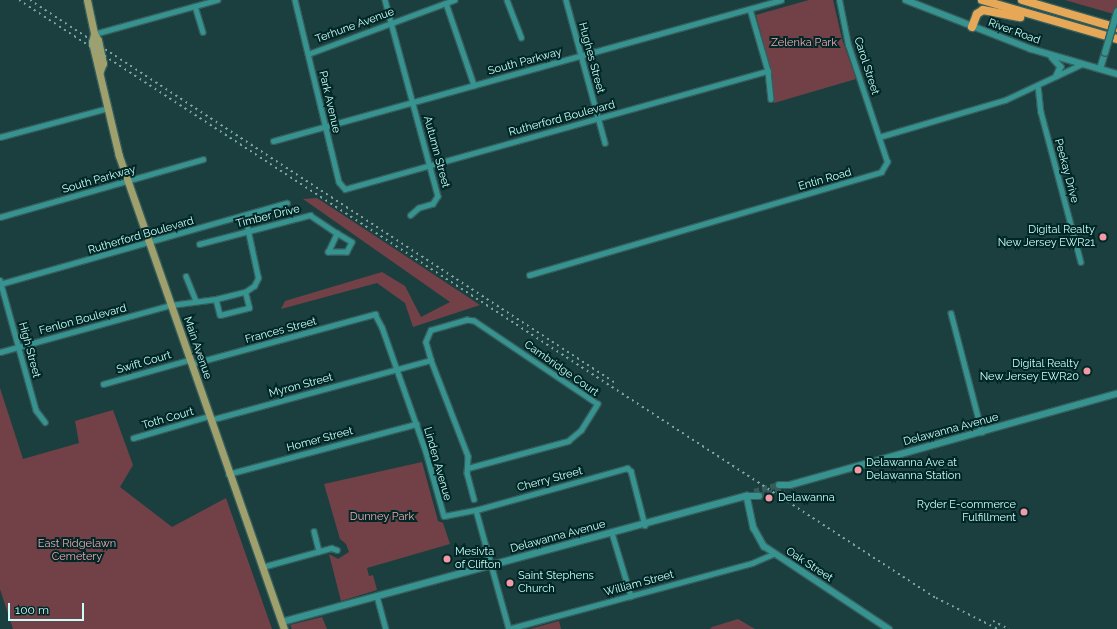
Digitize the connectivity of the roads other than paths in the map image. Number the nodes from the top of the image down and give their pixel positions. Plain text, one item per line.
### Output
1 (87, 0) edge
2 (217, 0) edge
3 (294, 0) edge
4 (385, 0) edge
5 (454, 0) edge
6 (507, 0) edge
7 (566, 0) edge
8 (782, 0) edge
9 (839, 0) edge
10 (906, 0) edge
11 (982, 0) edge
12 (1022, 0) edge
13 (446, 3) junction
14 (195, 6) junction
15 (750, 9) junction
16 (1117, 12) edge
17 (391, 23) junction
18 (972, 27) junction
19 (1117, 28) edge
20 (203, 32) dead end
21 (1096, 33) junction
22 (94, 34) junction
23 (521, 37) dead end
24 (1117, 39) edge
25 (308, 54) junction
26 (581, 56) junction
27 (1050, 56) junction
28 (1082, 64) junction
29 (1100, 69) junction
30 (768, 71) junction
31 (1117, 74) edge
32 (1057, 76) junction
33 (474, 85) junction
34 (1038, 85) junction
35 (771, 99) dead end
36 (413, 102) junction
37 (108, 108) junction
38 (599, 118) junction
39 (326, 127) junction
40 (0, 137) edge
41 (879, 137) junction
42 (273, 141) dead end
43 (605, 143) dead end
44 (203, 159) dead end
45 (430, 165) junction
46 (127, 181) junction
47 (361, 185) joint
48 (286, 203) dead end
49 (411, 214) dead end
50 (0, 217) edge
51 (243, 219) junction
52 (246, 230) junction
53 (337, 233) junction
54 (149, 243) junction
55 (199, 244) dead end
56 (1081, 262) dead end
57 (529, 275) dead end
58 (186, 276) dead end
59 (0, 283) edge
60 (245, 292) junction
61 (216, 299) junction
62 (196, 301) junction
63 (171, 305) junction
64 (951, 313) dead end
65 (376, 315) joint
66 (18, 347) junction
67 (0, 352) edge
68 (431, 360) junction
69 (190, 362) junction
70 (397, 369) junction
71 (103, 384) dead end
72 (1117, 394) edge
73 (209, 418) junction
74 (45, 422) dead end
75 (416, 424) junction
76 (982, 432) junction
77 (132, 438) dead end
78 (468, 468) junction
79 (228, 474) junction
80 (779, 485) tunnel mouth
81 (790, 485) junction
82 (784, 489) tunnel mouth
83 (754, 492) tunnel mouth
84 (747, 496) junction
85 (760, 496) tunnel mouth
86 (474, 499) dead end
87 (476, 510) junction
88 (645, 524) junction
89 (314, 531) dead end
90 (612, 533) junction
91 (337, 550) dead end
92 (319, 551) junction
93 (773, 554) junction
94 (491, 565) junction
95 (262, 567) junction
96 (377, 596) junction
97 (631, 596) junction
98 (283, 626) edge
99 (386, 629) edge
100 (508, 629) edge
101 (889, 629) edge

1 - 22 main road, Main Avenue
2 - 14 street
3 - 25 street, Park Avenue
4 - 17 street, Autumn Street
5 - 13 street, Terhune Avenue
6 - 23 street
7 - 26 street, Hughes Street
8 - 15 street, South Parkway
9 - 41 street, Carol Street
10 - 18 street, River Road
11 - 21 highway
12 - 19 highway
13 - 17 street, Terhune Avenue
13 - 33 street
14 - 20 street
14 - 22 street
15 - 26 street, South Parkway
15 - 30 street
16 - 29 street, bridge
17 - 25 street, Terhune Avenue
17 - 36 street, Autumn Street
18 - 21 highway
18 - 27 street, River Road
21 - 24 highway
22 - 37 main road, Main Avenue
25 - 39 street, Park Avenue
26 - 33 street, South Parkway
26 - 38 street, Hughes Street
27 - 28 street, River Road
27 - 32 street
28 - 29 street, River Road
28 - 32 street
29 - 31 street, River Road
30 - 35 street
30 - 38 street, Rutherford Boulevard
32 - 34 street
33 - 36 street, South Parkway
34 - 41 street
34 - 56 street, Peekay Drive
36 - 39 street, South Parkway
36 - 45 street, Autumn Street
37 - 40 street
37 - 46 main road, Main Avenue
38 - 43 street, Hughes Street
38 - 45 street, Rutherford Boulevard
39 - 42 street, South Parkway
39 - 47 street, Park Avenue
41 - 57 street, Entin Road
44 - 46 street, South Parkway
45 - 47 street, Rutherford Boulevard
45 - 49 street, Autumn Street
46 - 50 street, South Parkway
46 - 54 main road, Main Avenue
48 - 51 street, Rutherford Boulevard
51 - 52 street
51 - 54 street, Rutherford Boulevard
52 - 53 street, Timber Drive
52 - 55 street, Timber Drive
52 - 60 street
53 - 53 street, Timber Drive
54 - 59 street, Rutherford Boulevard
54 - 63 main road, Main Avenue
58 - 62 street
59 - 66 street, High Street
60 - 61 street, Fenlon Boulevard
60 - 61 street
61 - 62 street, Fenlon Boulevard
62 - 63 street, Fenlon Boulevard
63 - 66 street, Fenlon Boulevard
63 - 69 main road, Main Avenue
64 - 76 street
65 - 69 street, Frances Street
65 - 70 street, Linden Avenue
66 - 67 street, Fenlon Boulevard
66 - 74 street, High Street
68 - 70 street
68 - 78 street, Cambridge Court
68 - 78 street, Cambridge Court
69 - 71 street, Swift Court
69 - 73 main road, Main Avenue
70 - 73 street, Myron Street
70 - 75 street, Linden Avenue
72 - 76 street, Delawanna Avenue
73 - 77 street, Toth Court
73 - 79 main road, Main Avenue
75 - 79 street, Homer Street
75 - 87 street, Linden Avenue
76 - 81 street, Delawanna Avenue
78 - 86 street, Cambridge Court
79 - 95 main road, Main Avenue
80 - 81 street, Delawanna Avenue
81 - 82 street, Delawanna Avenue
83 - 84 street, Delawanna Avenue
84 - 85 street, Delawanna Avenue
84 - 88 street, Delawanna Avenue
84 - 93 street, Oak Street
87 - 88 street, Cherry Street
87 - 94 street
88 - 90 street, Delawanna Avenue
89 - 92 street
90 - 94 street, Delawanna Avenue
90 - 97 street
91 - 92 street
92 - 95 street
93 - 97 street, William Street
93 - 101 street, Oak Street
94 - 96 street, Delawanna Avenue
94 - 100 street
95 - 98 main road, Main Avenue
96 - 98 street, Delawanna Avenue
96 - 99 street
97 - 100 street, William Street

